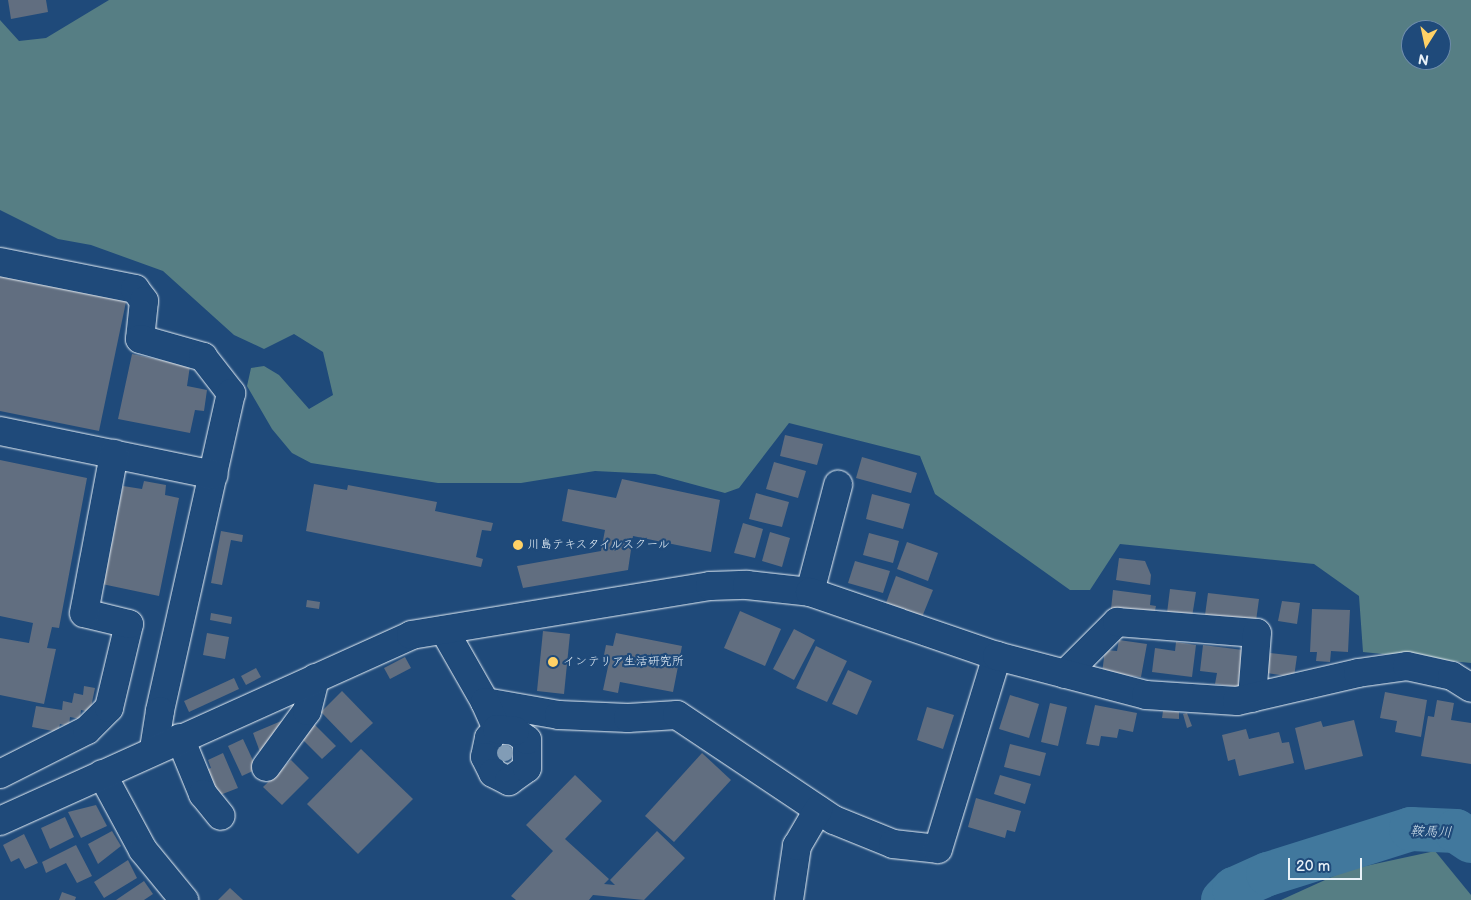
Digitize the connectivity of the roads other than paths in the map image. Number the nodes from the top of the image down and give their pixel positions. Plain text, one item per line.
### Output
1 (0, 262) edge
2 (0, 431) edge
3 (114, 454) junction
4 (214, 475) junction
5 (838, 485) dead end
6 (810, 592) junction
7 (444, 630) junction
8 (997, 656) junction
9 (1065, 674) junction
10 (315, 678) junction
11 (1471, 688) edge
12 (1252, 698) junction
13 (485, 702) junction
14 (497, 729) dead end
15 (180, 738) junction
16 (154, 750) junction
17 (266, 767) dead end
18 (0, 774) edge
19 (102, 774) junction
20 (818, 810) junction
21 (222, 816) dead end
22 (0, 821) edge
23 (184, 900) edge
24 (789, 900) edge

1 - 4 street
2 - 3 street
3 - 4 street
3 - 18 street
4 - 16 street
5 - 6 street
6 - 7 street
6 - 8 street
7 - 10 street
7 - 13 street
8 - 9 street
8 - 20 street
9 - 12 street
9 - 12 street
10 - 15 street
10 - 17 street
11 - 12 street
13 - 14 street
13 - 20 street
15 - 16 street
15 - 21 street
16 - 19 street
19 - 22 street
19 - 23 street
20 - 24 street

